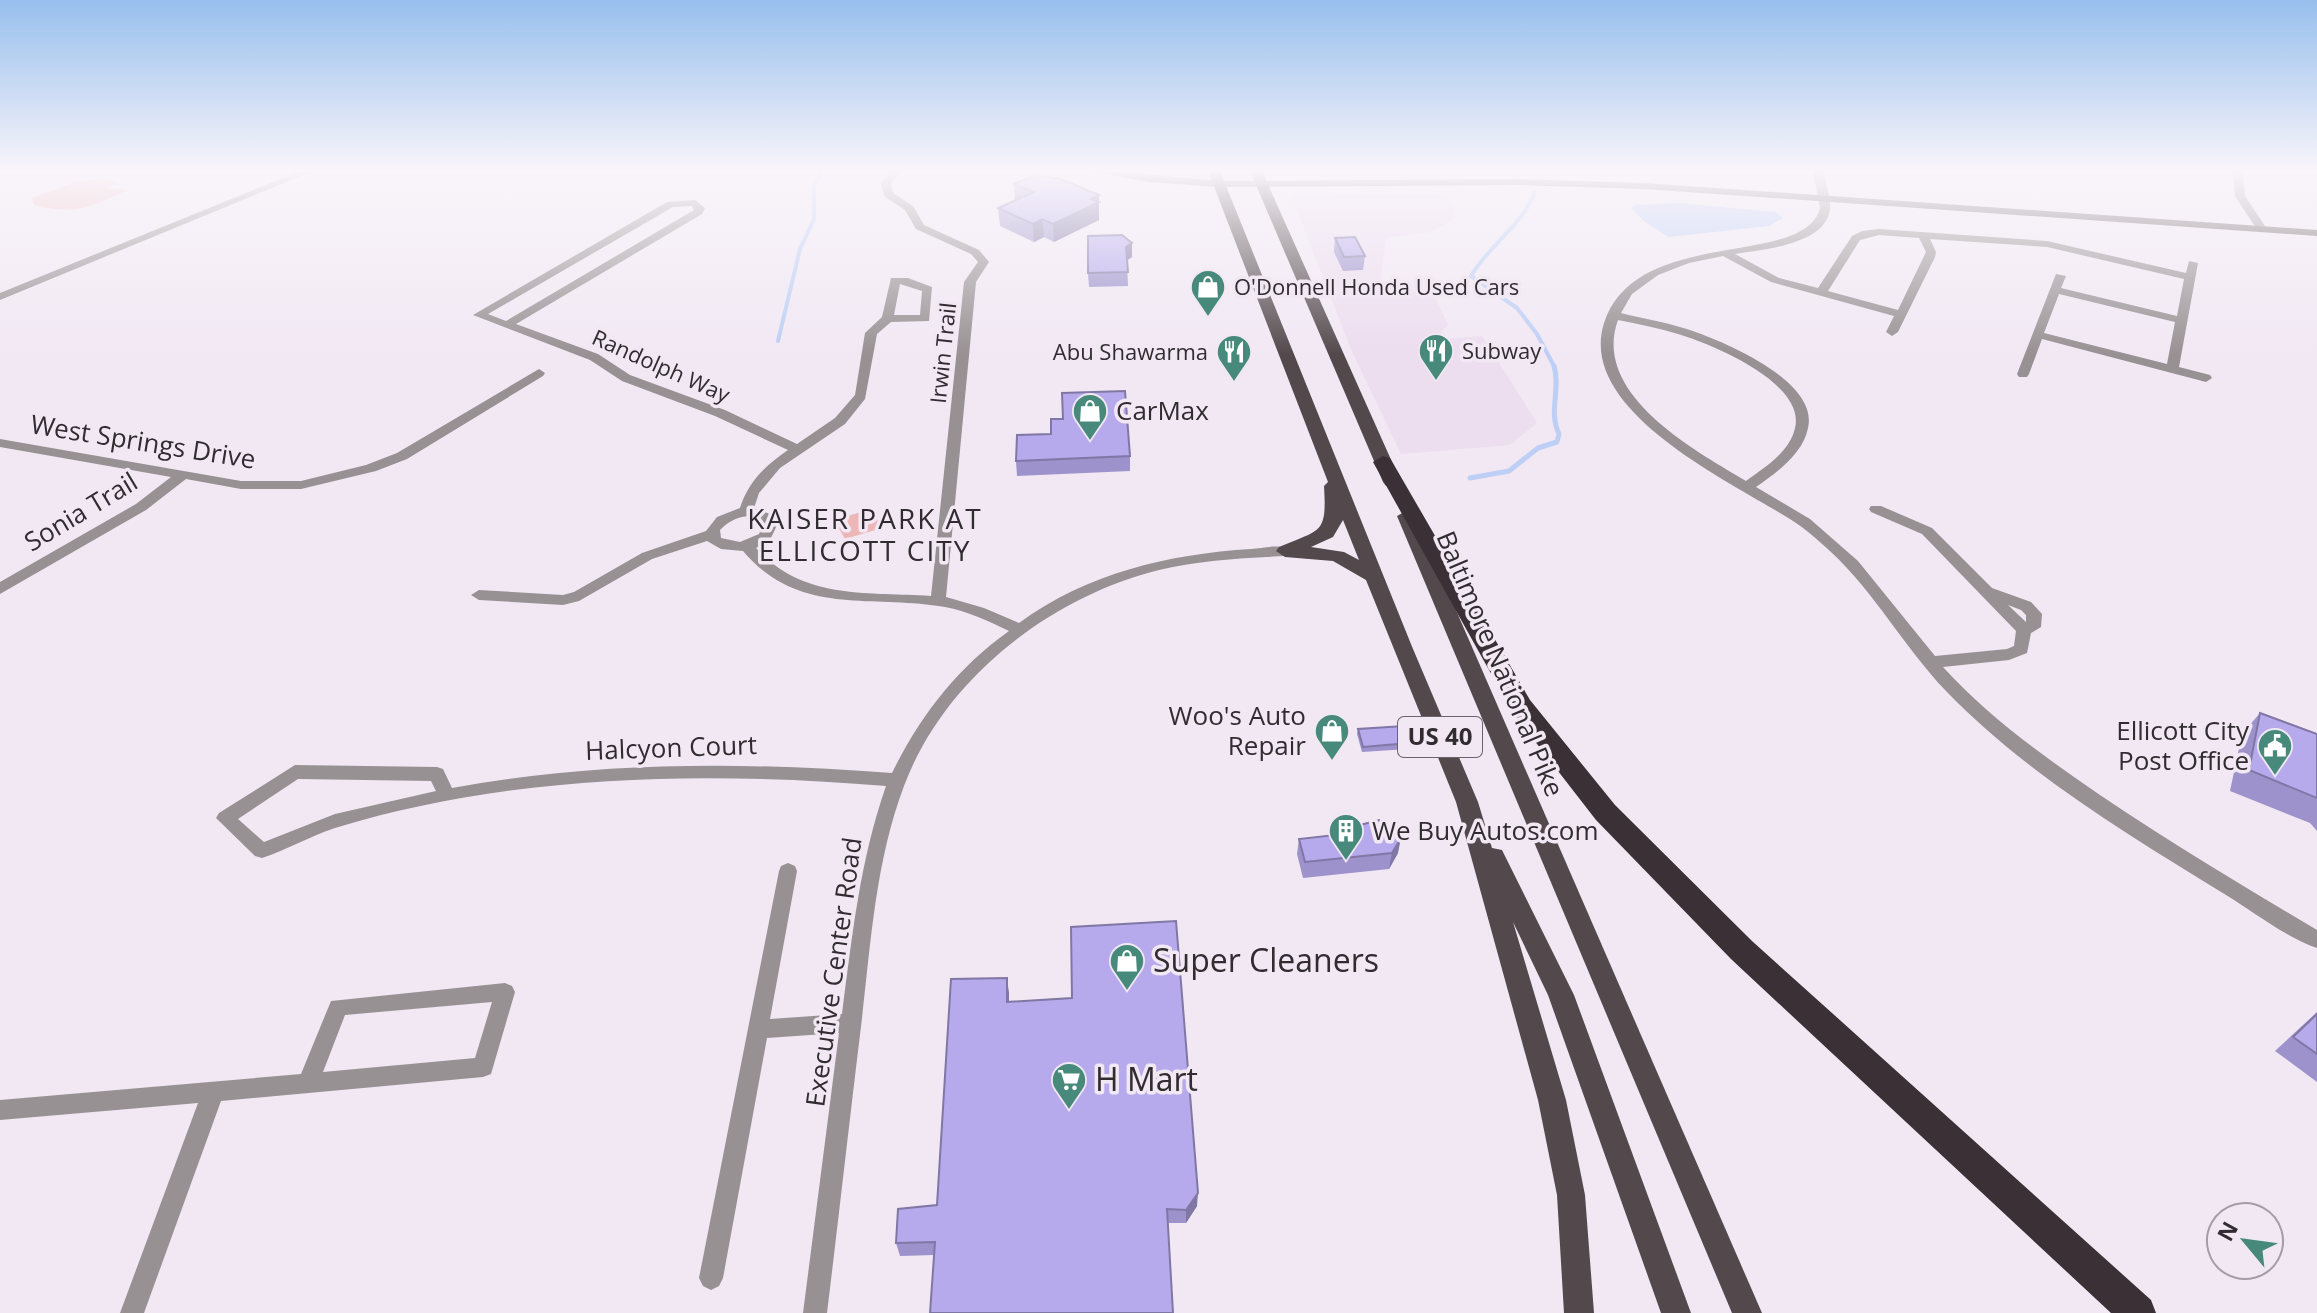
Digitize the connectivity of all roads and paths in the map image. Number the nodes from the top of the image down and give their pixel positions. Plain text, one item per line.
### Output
1 (158, 232) edge
2 (622, 232) edge
3 (664, 232) edge
4 (932, 232) edge
5 (1239, 232) edge
6 (1283, 232) edge
7 (1808, 232) edge
8 (1878, 232) edge
9 (1883, 232) edge
10 (1923, 235) junction
11 (1723, 252) junction
12 (2193, 263) dead end
13 (2060, 276) dead end
14 (2190, 277) junction
15 (2055, 290) junction
16 (1821, 293) junction
17 (0, 297) edge
18 (1901, 314) junction
19 (1613, 315) junction
20 (888, 318) dead end
21 (2180, 320) junction
22 (507, 325) junction
23 (1892, 332) dead end
24 (2039, 335) junction
25 (2172, 369) junction
26 (539, 373) dead end
27 (2023, 374) dead end
28 (2206, 378) dead end
29 (0, 443) edge
30 (797, 449) junction
31 (1383, 462) junction
32 (1332, 470) junction
33 (184, 474) junction
34 (1746, 487) junction
35 (1876, 509) dead end
36 (746, 512) junction
37 (712, 534) junction
38 (746, 546) junction
39 (1285, 551) junction
40 (1376, 577) junction
41 (0, 589) edge
42 (479, 595) dead end
43 (938, 601) junction
44 (1019, 629) junction
45 (1934, 662) junction
46 (897, 780) junction
47 (447, 795) junction
48 (1467, 802) junction
49 (788, 871) dead end
50 (2317, 940) edge
51 (851, 1023) junction
52 (758, 1029) junction
53 (308, 1084) junction
54 (213, 1093) junction
55 (0, 1110) edge
56 (711, 1278) dead end
57 (132, 1313) edge
58 (815, 1313) edge
59 (1579, 1313) edge
60 (1676, 1313) edge
61 (1747, 1313) edge
62 (2138, 1313) edge

1 - 17 street
2 - 22 street, Randolph Way
3 - 22 street, Randolph Way
4 - 43 street, Irwin Trail
5 - 32 main road, US 40
6 - 31 main road, Baltimore National Pike / US 40
7 - 11 street
8 - 16 street
9 - 10 street
10 - 14 street
10 - 18 street
11 - 16 street
11 - 19 street
12 - 14 street
13 - 15 street
14 - 21 street
15 - 21 street
15 - 24 street
16 - 18 street
18 - 23 street
19 - 34 street
19 - 34 street
20 - 30 street
21 - 25 street
22 - 30 street, Randolph Way
24 - 25 street
24 - 27 street
25 - 28 street
26 - 33 street, West Springs Drive
29 - 33 street, West Springs Drive
30 - 36 street
31 - 61 main road, Baltimore National Pike / US 40
31 - 62 highway
32 - 39 main road
32 - 40 main road, US 40
33 - 41 street, Sonia Trail
34 - 45 street
35 - 45 street
36 - 37 street
36 - 38 street
37 - 38 street
37 - 42 street
38 - 43 street
39 - 40 main road
39 - 44 street, Executive Center Road
40 - 48 main road, US 40
43 - 44 street
44 - 46 street, Executive Center Road
45 - 50 street
46 - 47 street, Halcyon Court
46 - 51 street, Executive Center Road
47 - 47 street, Halcyon Court
48 - 59 main road, US 40
48 - 60 main road
49 - 52 street
51 - 52 street
51 - 58 street, Executive Center Road
52 - 56 street
53 - 53 street
53 - 54 street
54 - 55 street
54 - 57 street

